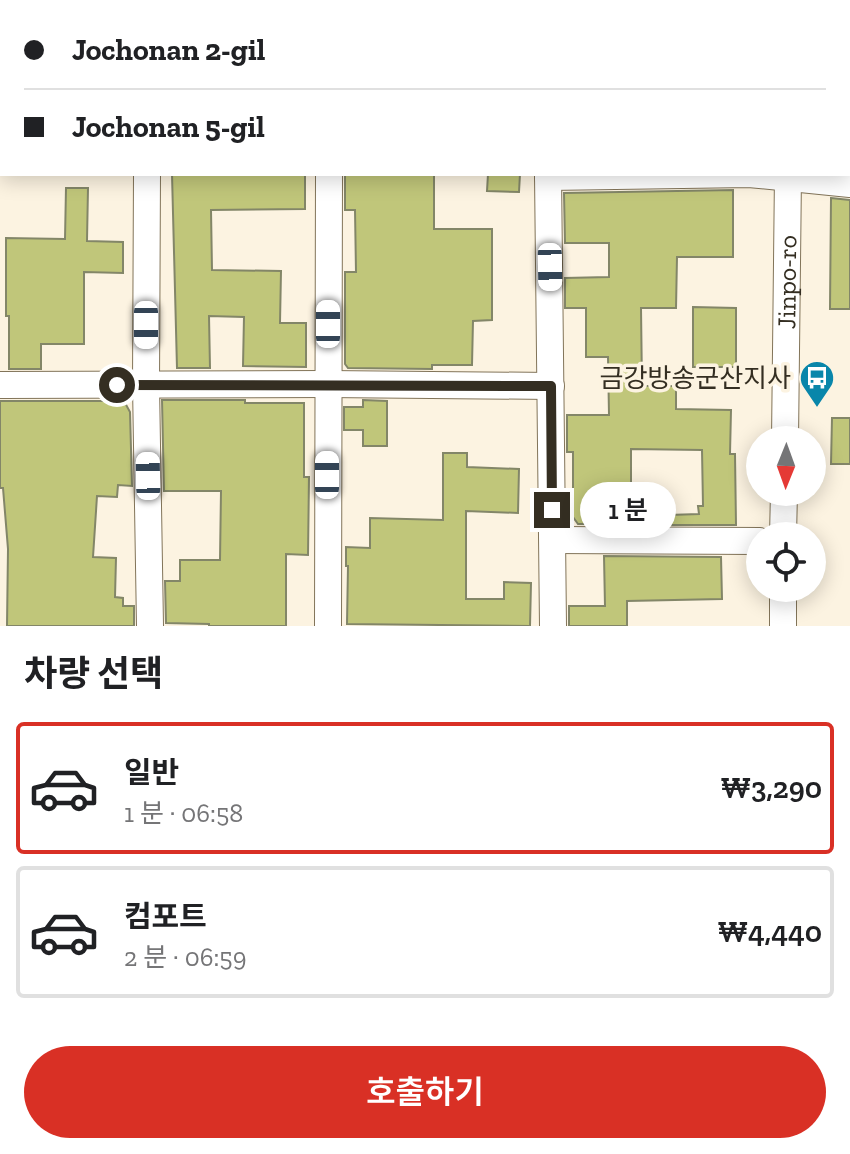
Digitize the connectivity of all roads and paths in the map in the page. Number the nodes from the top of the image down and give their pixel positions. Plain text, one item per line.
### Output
1 (147, 176) edge
2 (329, 176) edge
3 (548, 176) edge
4 (788, 176) edge
5 (850, 184) edge
6 (327, 384) junction
7 (0, 385) edge
8 (146, 385) junction
9 (551, 386) junction
10 (785, 426) edge
11 (553, 540) junction
12 (746, 541) edge
13 (783, 602) edge
14 (150, 626) edge
15 (328, 626) edge
16 (553, 626) edge
17 (783, 626) edge

1 - 8 street
2 - 6 street
3 - 9 street
4 - 5 street
4 - 10 street, Jinpo-ro
6 - 8 street
6 - 9 street
6 - 15 street
7 - 8 street
8 - 14 street
9 - 11 street
11 - 12 street
11 - 16 street
13 - 17 street

